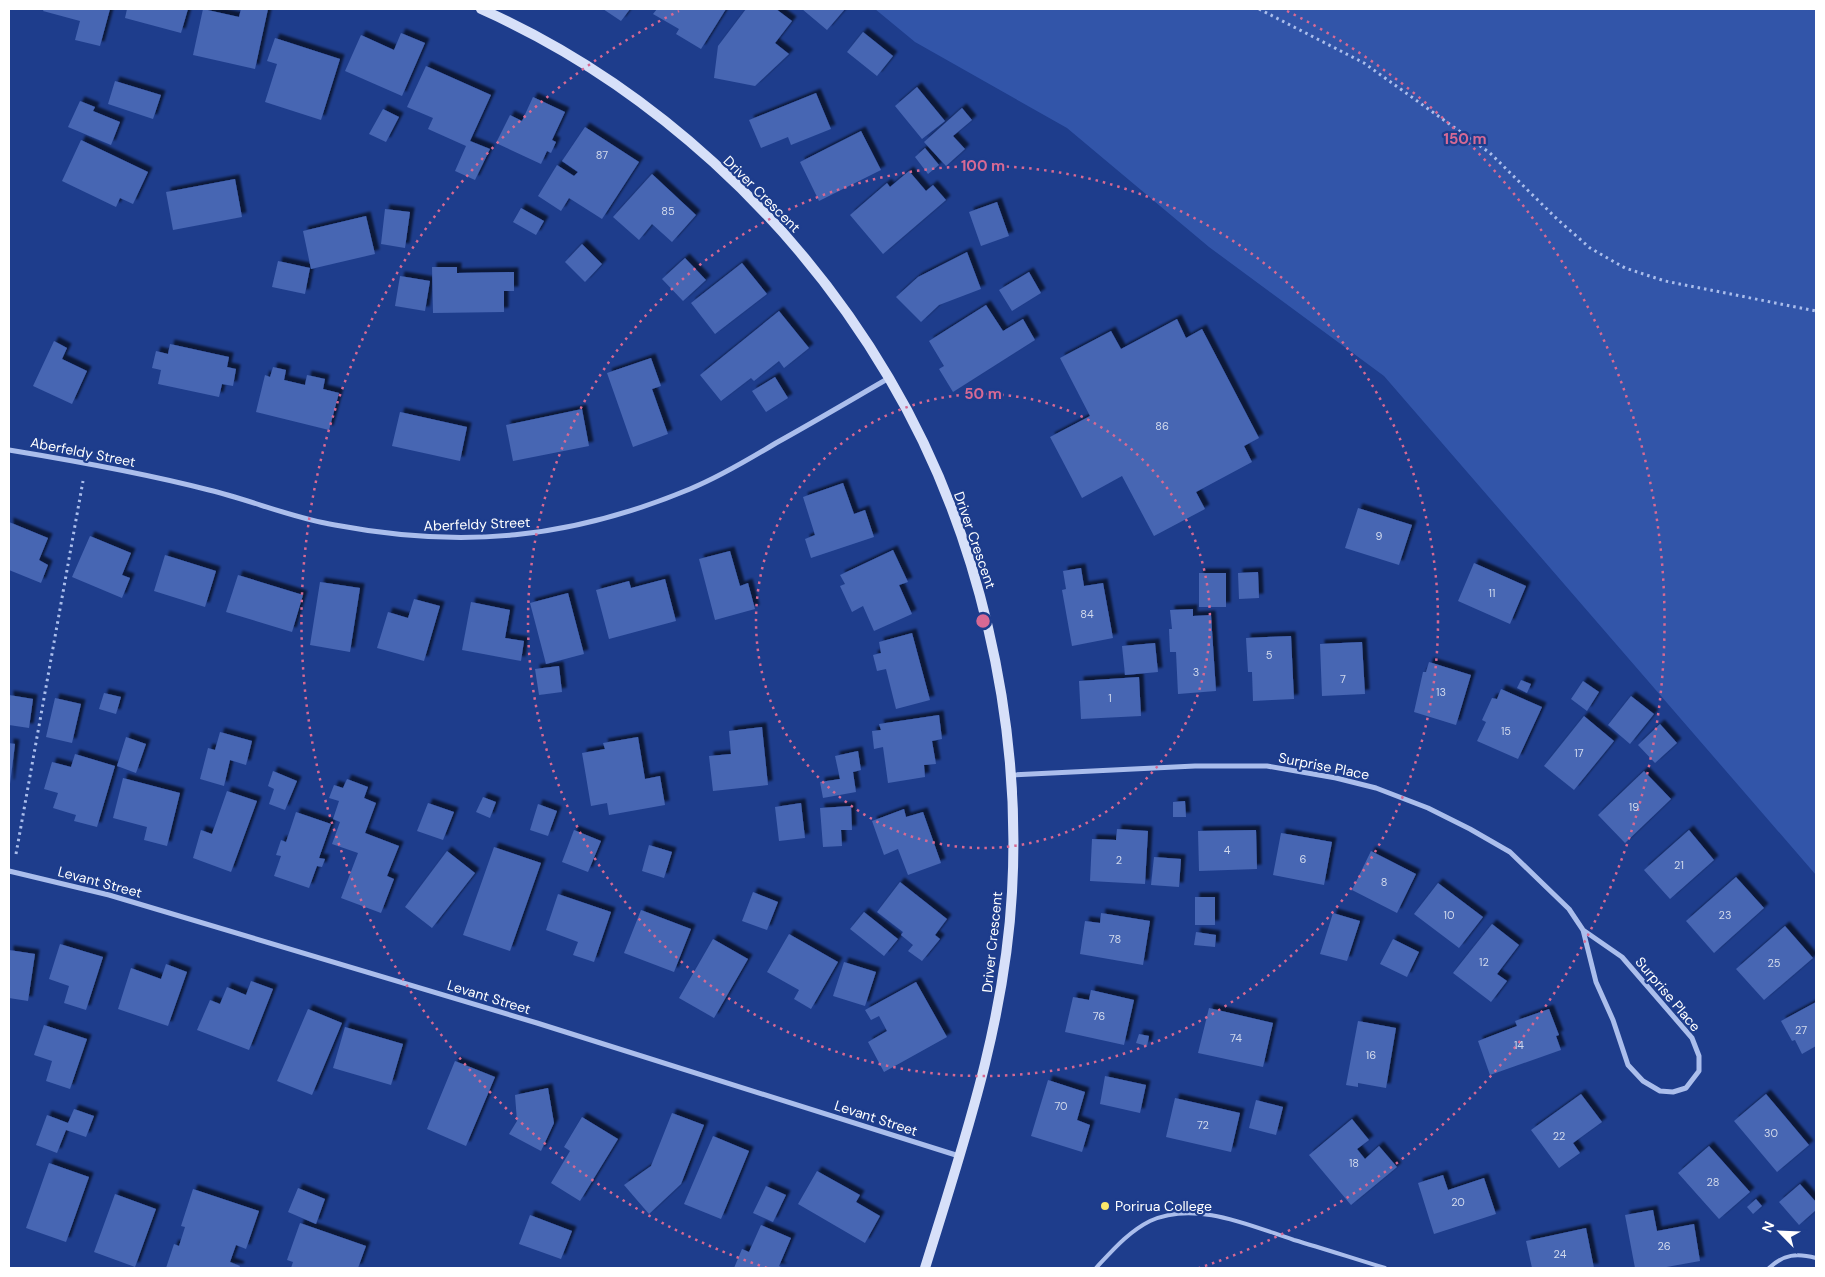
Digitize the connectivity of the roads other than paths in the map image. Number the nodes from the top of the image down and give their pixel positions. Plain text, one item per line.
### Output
1 (481, 9) edge
2 (889, 378) junction
3 (9, 450) edge
4 (1011, 775) junction
5 (11, 872) edge
6 (1583, 930) junction
7 (960, 1156) junction
8 (1816, 1258) edge
9 (925, 1268) edge
10 (1096, 1268) edge
11 (1385, 1268) edge
12 (1769, 1268) edge

1 - 2 street, Driver Crescent
2 - 3 street, Aberfeldy Street
2 - 4 street, Driver Crescent
4 - 6 street, Surprise Place
4 - 7 street, Driver Crescent
5 - 7 street, Levant Street
6 - 6 street, Surprise Place
7 - 9 street, Driver Crescent
8 - 12 lane
10 - 11 lane

